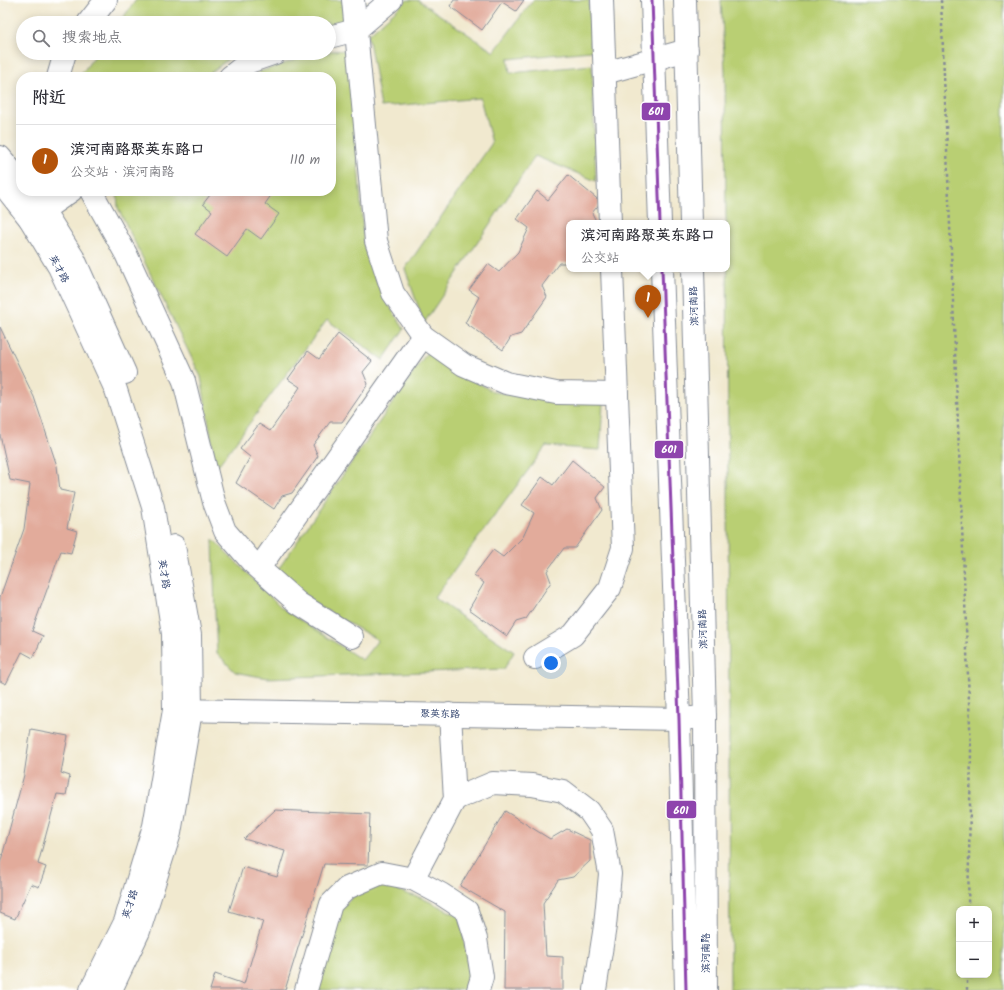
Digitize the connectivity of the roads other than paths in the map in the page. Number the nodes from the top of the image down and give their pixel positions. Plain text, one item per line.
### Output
1 (106, 0) edge
2 (353, 0) edge
3 (391, 0) edge
4 (602, 0) edge
5 (652, 0) edge
6 (685, 0) edge
7 (93, 16) edge
8 (356, 30) junction
9 (336, 35) edge
10 (687, 50) junction
11 (654, 59) junction
12 (63, 60) edge
13 (255, 60) edge
14 (59, 72) edge
15 (236, 72) edge
16 (605, 72) junction
17 (0, 157) edge
18 (16, 176) edge
19 (0, 181) edge
20 (16, 195) edge
21 (17, 196) edge
22 (30, 196) edge
23 (64, 196) edge
24 (94, 196) edge
25 (37, 214) junction
26 (610, 220) edge
27 (660, 220) edge
28 (692, 220) edge
29 (612, 272) edge
30 (662, 272) edge
31 (693, 272) edge
32 (423, 336) junction
33 (617, 394) junction
34 (259, 568) junction
35 (352, 637) dead end
36 (535, 658) dead end
37 (183, 711) junction
38 (450, 714) junction
39 (705, 717) junction
40 (680, 719) junction
41 (455, 799) junction
42 (413, 879) junction
43 (91, 990) edge
44 (111, 990) edge
45 (306, 990) edge
46 (478, 990) edge
47 (594, 990) edge
48 (686, 990) edge
49 (706, 990) edge

1 - 7 street
2 - 8 street
3 - 8 street
4 - 16 street
5 - 11 street
6 - 10 street
8 - 9 street
8 - 32 street
10 - 11 street
10 - 28 street
11 - 16 street
11 - 27 street
12 - 14 street
13 - 15 street
16 - 26 street
17 - 18 street
19 - 20 street, 英才路
21 - 25 street, 英才路
22 - 25 street, 英才路
23 - 25 street
24 - 34 street
25 - 37 street, 英才路
29 - 33 street
30 - 40 street, 滨河南路
31 - 39 street, 滨河南路
32 - 33 street
32 - 34 street
33 - 36 street
34 - 35 street
37 - 38 street, 聚英东路
37 - 43 street, 英才路
37 - 44 street, 英才路
38 - 40 street, 聚英东路
38 - 41 street
39 - 40 street, 聚英东路
39 - 49 street, 滨河南路
40 - 48 street, 滨河南路
41 - 42 street
41 - 47 street
42 - 45 street
42 - 46 street

